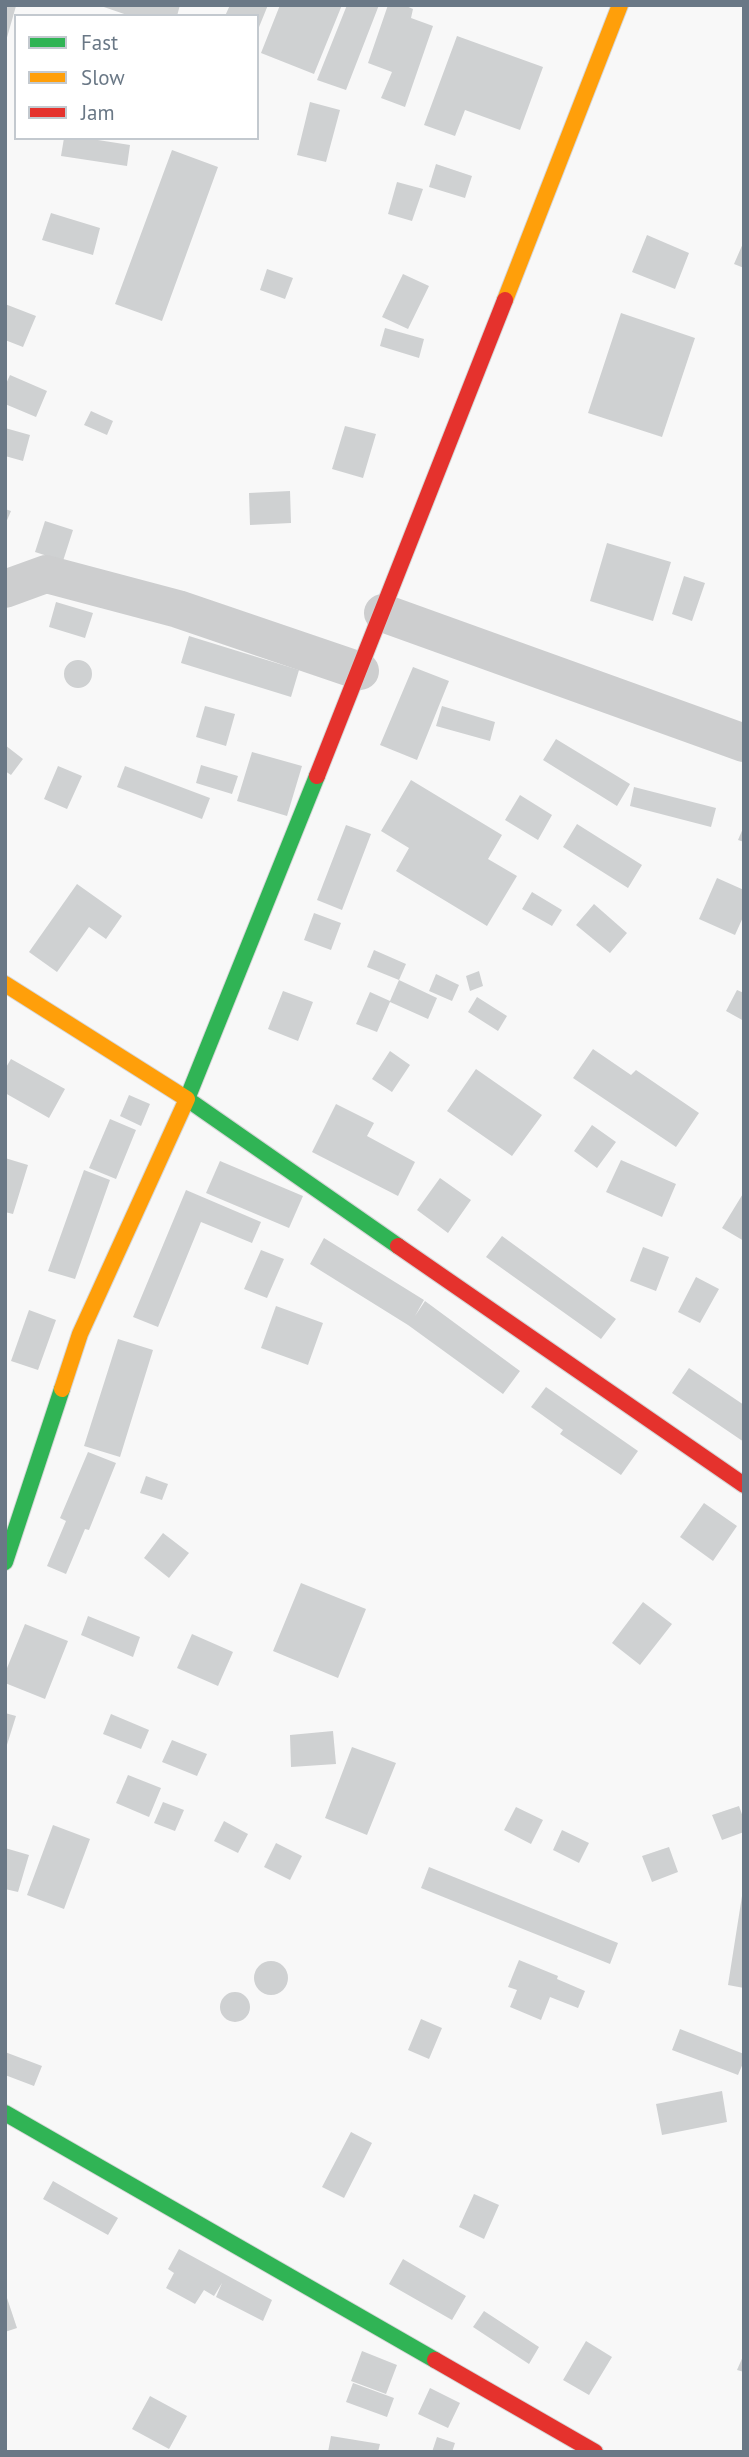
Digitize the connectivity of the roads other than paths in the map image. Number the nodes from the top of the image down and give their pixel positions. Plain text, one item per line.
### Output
1 (620, 5) edge
2 (5, 589) edge
3 (383, 613) junction
4 (360, 671) junction
5 (744, 743) edge
6 (5, 984) edge
7 (187, 1098) junction
8 (744, 1485) edge
9 (5, 1562) edge
10 (5, 2113) edge
11 (595, 2452) edge

1 - 3 main road
2 - 4 street
3 - 4 main road
3 - 5 street
4 - 7 main road
6 - 7 main road
7 - 8 main road
7 - 9 main road
10 - 11 main road

